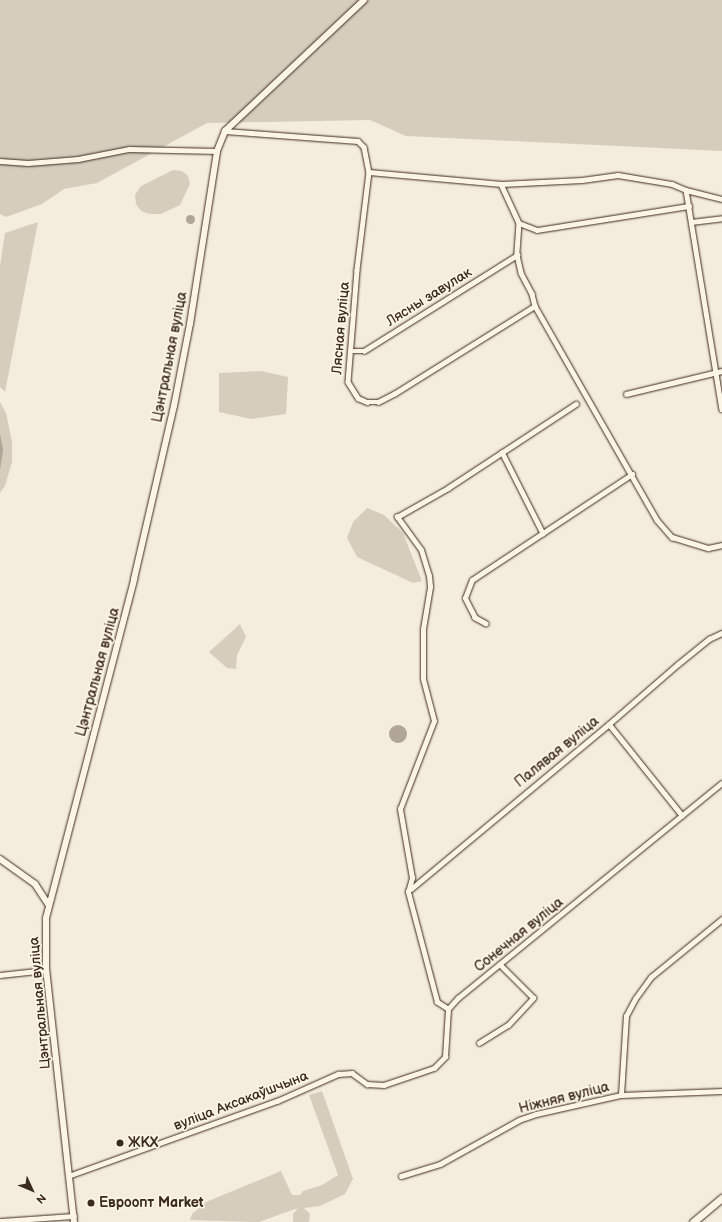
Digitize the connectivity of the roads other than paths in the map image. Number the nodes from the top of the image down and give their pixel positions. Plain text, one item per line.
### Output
1 (364, 0) edge
2 (225, 131) junction
3 (217, 151) junction
4 (0, 161) edge
5 (369, 172) junction
6 (501, 184) junction
7 (686, 190) junction
8 (722, 199) edge
9 (688, 206) junction
10 (722, 218) edge
11 (691, 222) junction
12 (519, 223) junction
13 (517, 255) junction
14 (535, 306) junction
15 (351, 351) junction
16 (722, 371) edge
17 (715, 372) junction
18 (626, 394) dead end
19 (576, 404) dead end
20 (722, 409) edge
21 (502, 452) junction
22 (632, 474) junction
23 (543, 533) junction
24 (722, 545) edge
25 (486, 624) dead end
26 (722, 633) edge
27 (610, 724) junction
28 (722, 783) edge
29 (682, 815) junction
30 (0, 859) edge
31 (408, 892) junction
32 (48, 904) junction
33 (722, 919) edge
34 (500, 965) junction
35 (46, 970) junction
36 (0, 975) edge
37 (448, 1009) junction
38 (479, 1043) dead end
39 (722, 1091) edge
40 (620, 1095) junction
41 (71, 1176) junction
42 (400, 1176) dead end
43 (722, 1198) edge
44 (74, 1219) edge
45 (0, 1221) edge
46 (692, 1222) edge

1 - 2 street
2 - 3 street, Цэнтральная вуліца
2 - 5 street, Лясная вуліца
3 - 4 street
3 - 32 street, Цэнтральная вуліца
5 - 6 street
5 - 15 street, Лясная вуліца
6 - 7 street
6 - 12 street
7 - 8 street
7 - 9 street
9 - 11 street
9 - 12 street
10 - 11 street
11 - 17 street
12 - 13 street
13 - 14 street
13 - 15 street, Лясны завулак
14 - 15 street, Лясная вуліца
14 - 22 street
16 - 17 street
17 - 18 street
17 - 20 street
19 - 21 street
21 - 23 street
21 - 31 street
22 - 23 street
22 - 24 street
23 - 25 street
26 - 27 street, Палявая вуліца
27 - 29 street
27 - 31 street, Палявая вуліца
28 - 29 street, Сонечная вуліца
29 - 34 street, Сонечная вуліца
30 - 32 street
31 - 37 street
32 - 35 street, Цэнтральная вуліца
33 - 40 street
34 - 37 street, Сонечная вуліца
34 - 38 street
35 - 36 street
35 - 41 street, Цэнтральная вуліца
37 - 41 street, вуліца Аксакаўшчына
39 - 40 street, Ніжняя вуліца
40 - 42 street, Ніжняя вуліца
41 - 44 street, Цэнтральная вуліца
43 - 46 main road
44 - 45 street

